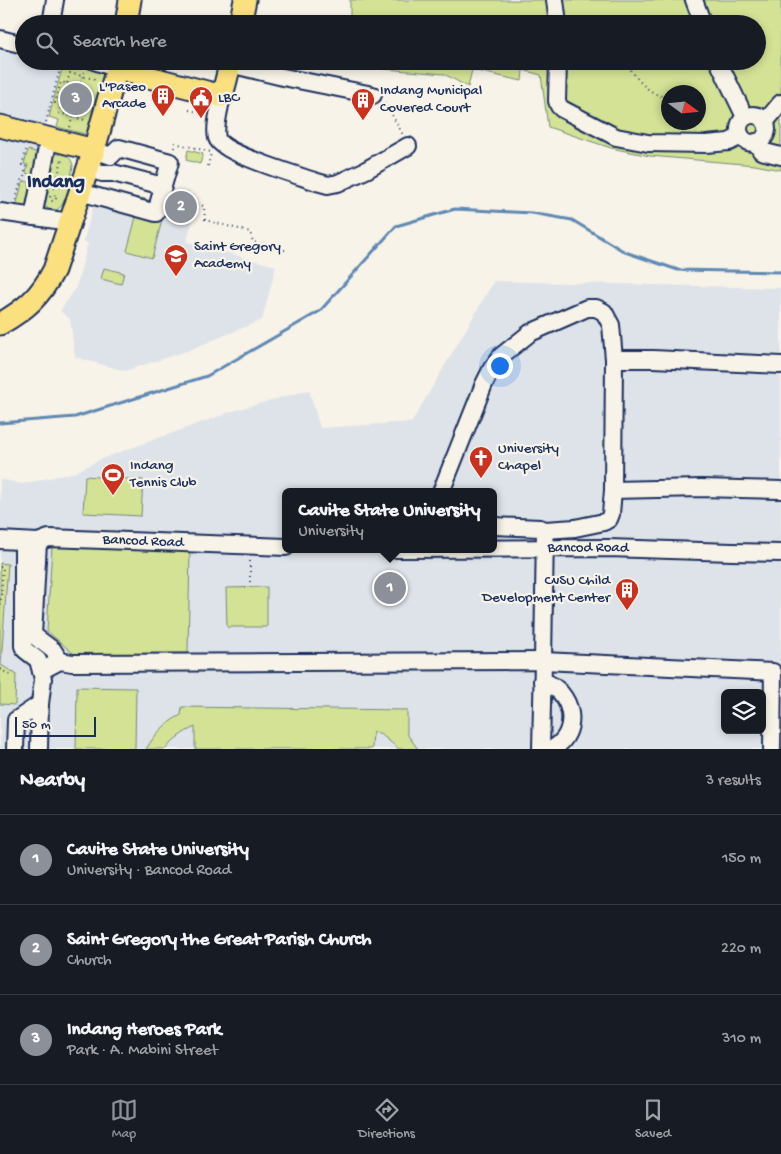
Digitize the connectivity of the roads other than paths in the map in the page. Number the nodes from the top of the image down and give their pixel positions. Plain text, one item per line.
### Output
1 (55, 0) edge
2 (130, 0) edge
3 (245, 0) edge
4 (555, 0) edge
5 (694, 0) edge
6 (52, 15) edge
7 (128, 15) edge
8 (242, 15) edge
9 (557, 15) edge
10 (699, 15) edge
11 (0, 39) edge
12 (15, 43) edge
13 (117, 70) edge
14 (135, 70) edge
15 (229, 70) edge
16 (257, 70) edge
17 (558, 70) edge
18 (722, 70) edge
19 (374, 95) road end
20 (222, 96) junction
21 (781, 103) edge
22 (746, 117) junction
23 (764, 122) junction
24 (0, 126) edge
25 (48, 132) junction
26 (749, 139) junction
27 (408, 146) road end
28 (781, 156) edge
29 (91, 159) junction
30 (166, 191) junction
31 (80, 192) junction
32 (7, 208) edge
33 (33, 217) junction
34 (70, 222) junction
35 (0, 324) edge
36 (614, 359) junction
37 (781, 365) edge
38 (443, 488) edge
39 (614, 490) junction
40 (781, 490) edge
41 (497, 526) edge
42 (544, 530) junction
43 (0, 540) edge
44 (31, 542) junction
45 (282, 547) edge
46 (497, 549) edge
47 (544, 549) junction
48 (781, 553) edge
49 (60, 661) junction
50 (543, 661) junction
51 (41, 671) junction
52 (542, 681) junction
53 (40, 704) junction
54 (15, 749) edge
55 (39, 749) edge
56 (541, 749) edge
57 (552, 749) edge
58 (772, 749) edge

1 - 6 street
2 - 7 main road
3 - 8 main road
4 - 9 street
5 - 10 street
11 - 12 street
13 - 29 main road
14 - 20 main road
15 - 20 main road
16 - 19 street
17 - 26 street
18 - 22 street
20 - 27 street
21 - 23 street
22 - 23 street
22 - 26 street
23 - 26 street
24 - 25 main road
25 - 29 main road
25 - 33 street
26 - 28 street
29 - 30 street
29 - 30 street
29 - 31 main road
30 - 31 street
31 - 34 main road
32 - 33 street
33 - 34 street
34 - 35 main road
36 - 37 street
36 - 38 street
36 - 39 street
39 - 40 street
39 - 42 street
41 - 42 street
42 - 47 street
43 - 44 street, Bancod Road
44 - 45 street, Bancod Road
44 - 49 street
44 - 51 street
46 - 47 street, Bancod Road
47 - 48 street, Bancod Road
47 - 50 street
49 - 50 street
49 - 51 street
50 - 52 street
50 - 58 street
51 - 53 street
52 - 56 street
52 - 57 street
53 - 54 street
53 - 55 street

